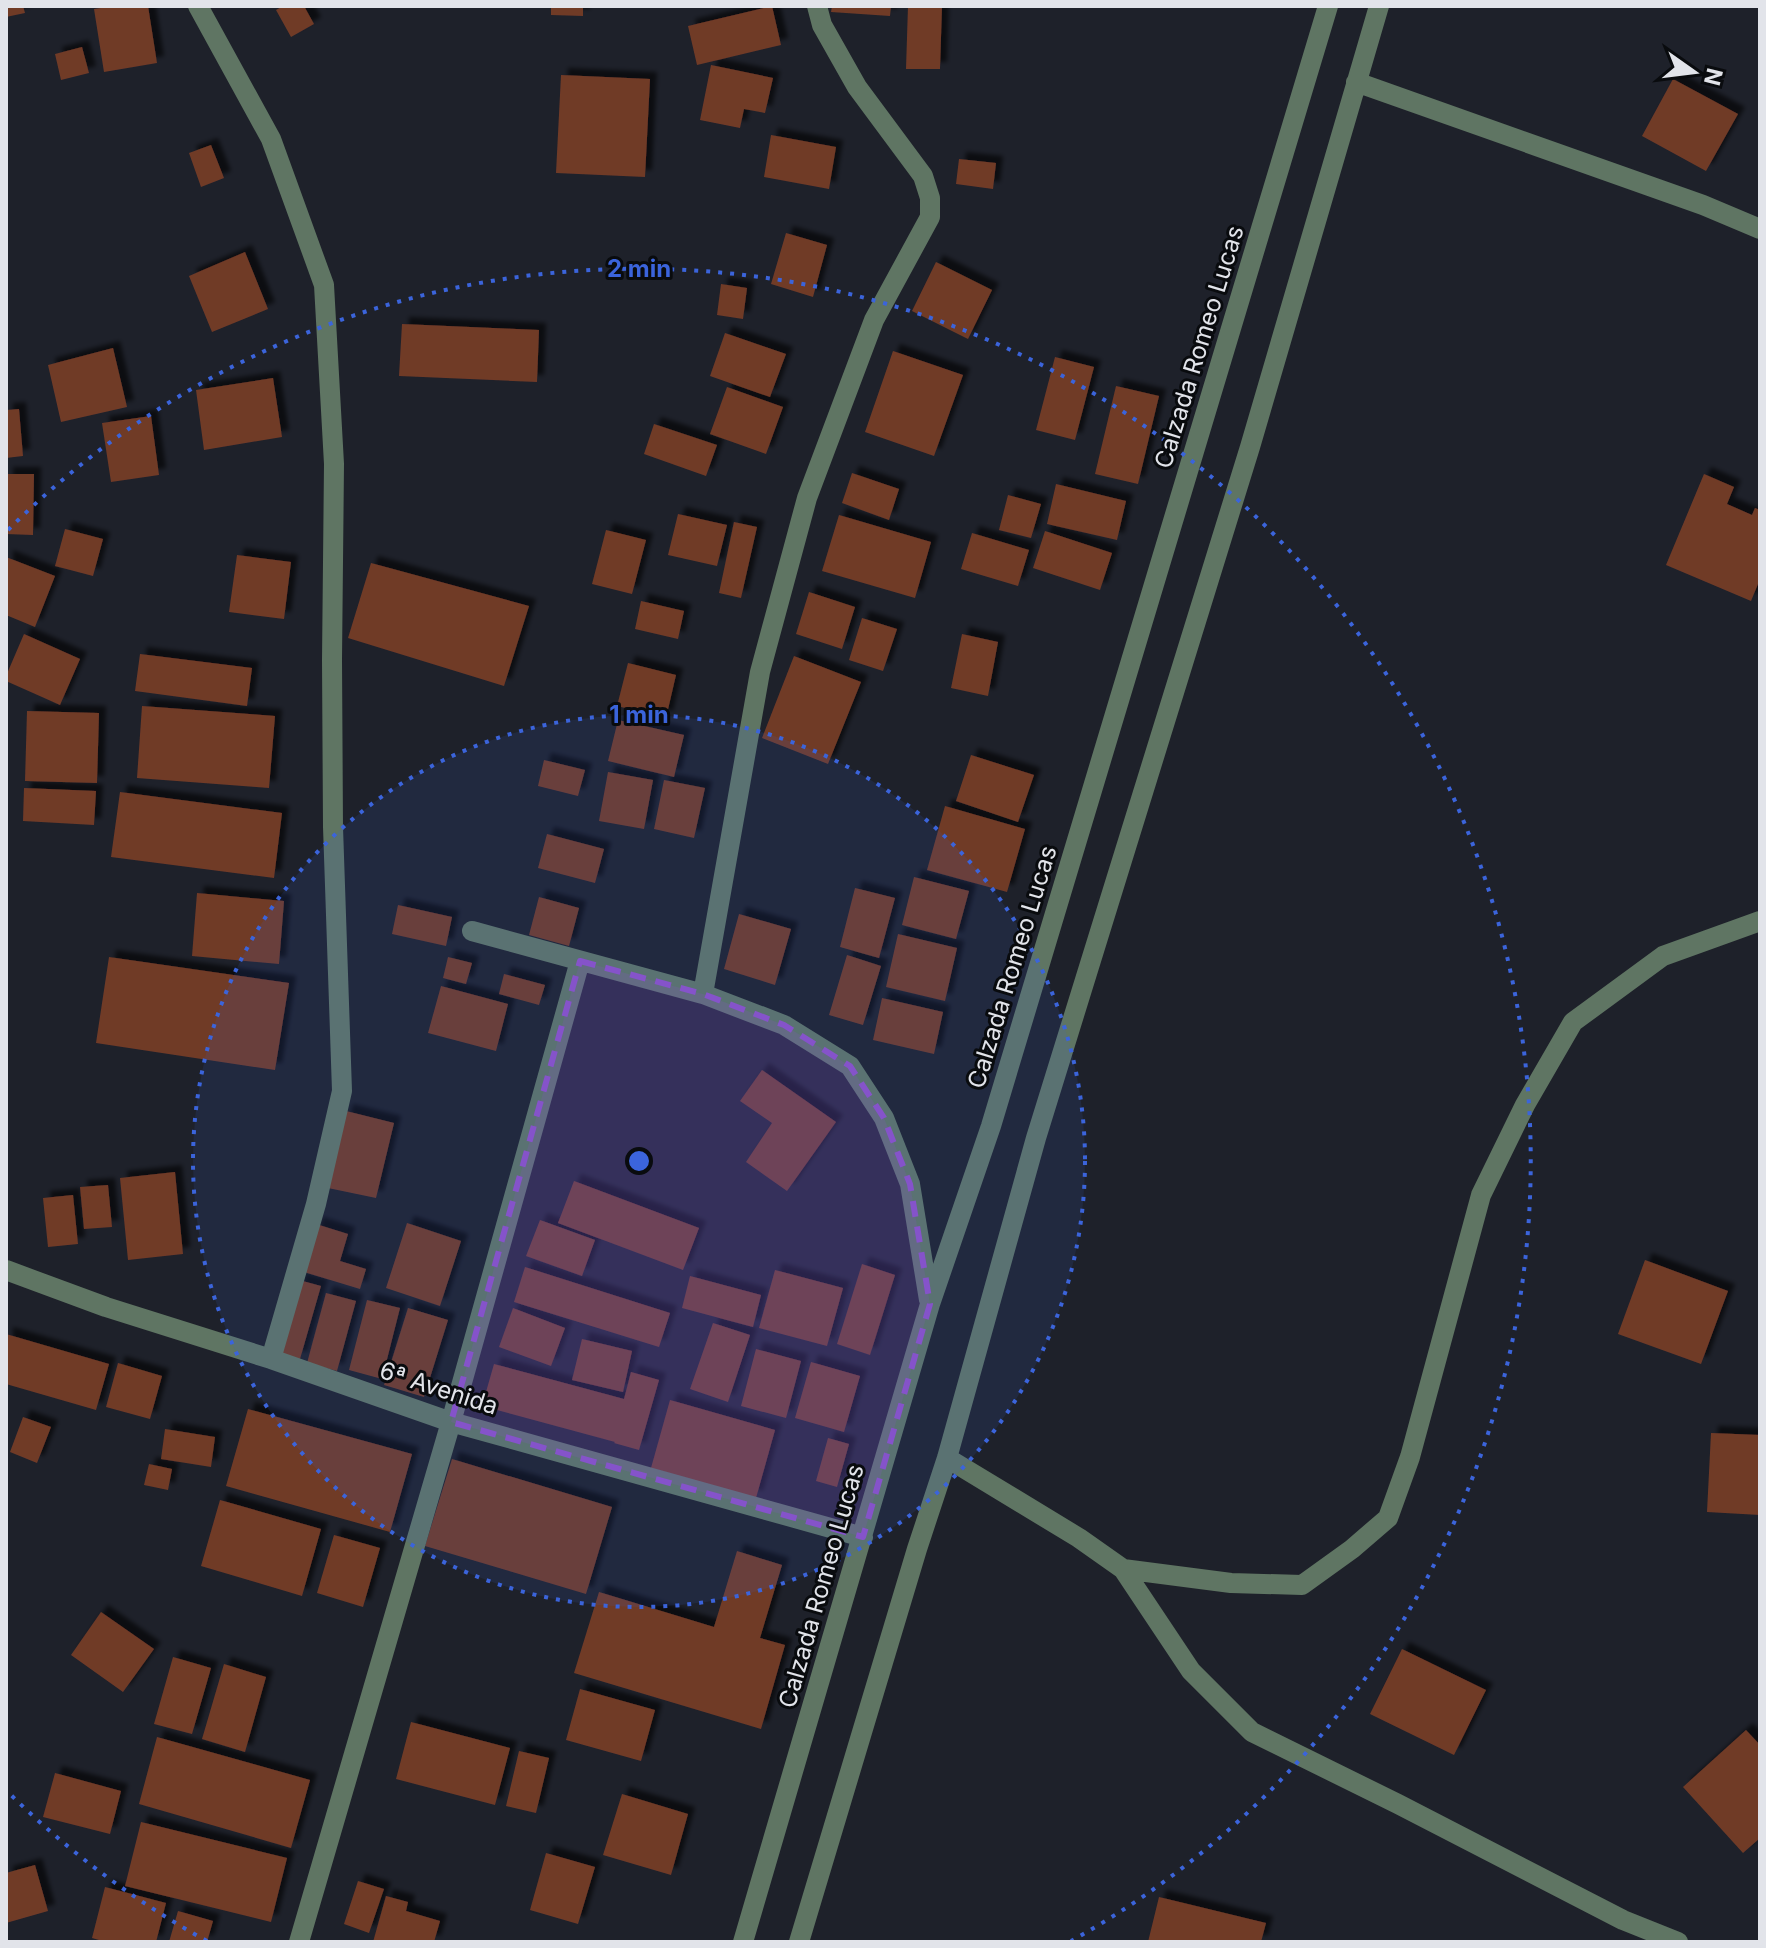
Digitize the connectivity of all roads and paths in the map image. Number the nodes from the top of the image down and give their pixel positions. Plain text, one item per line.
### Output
1 (198, 6) edge
2 (817, 6) edge
3 (1328, 6) edge
4 (1379, 6) edge
5 (1356, 82) junction
6 (1760, 229) edge
7 (1760, 921) edge
8 (472, 931) dead end
9 (580, 961) junction
10 (703, 994) junction
11 (6, 1270) edge
12 (930, 1304) junction
13 (271, 1359) junction
14 (451, 1422) junction
15 (947, 1458) junction
16 (863, 1537) junction
17 (1123, 1569) junction
18 (299, 1942) edge
19 (743, 1942) edge
20 (799, 1942) edge
21 (1678, 1942) edge

1 - 13 street
2 - 10 street
3 - 12 street, Calzada Romeo Lucas
4 - 5 street
5 - 6 street
5 - 15 street
7 - 17 street
8 - 9 street
9 - 10 street
9 - 14 street
10 - 12 street
11 - 13 street, 6ª Avenida
12 - 16 street, Calzada Romeo Lucas
13 - 14 street, 6ª Avenida
14 - 16 street, 6ª Avenida
14 - 18 street
15 - 17 street
15 - 20 street
16 - 19 street, Calzada Romeo Lucas
17 - 21 street

